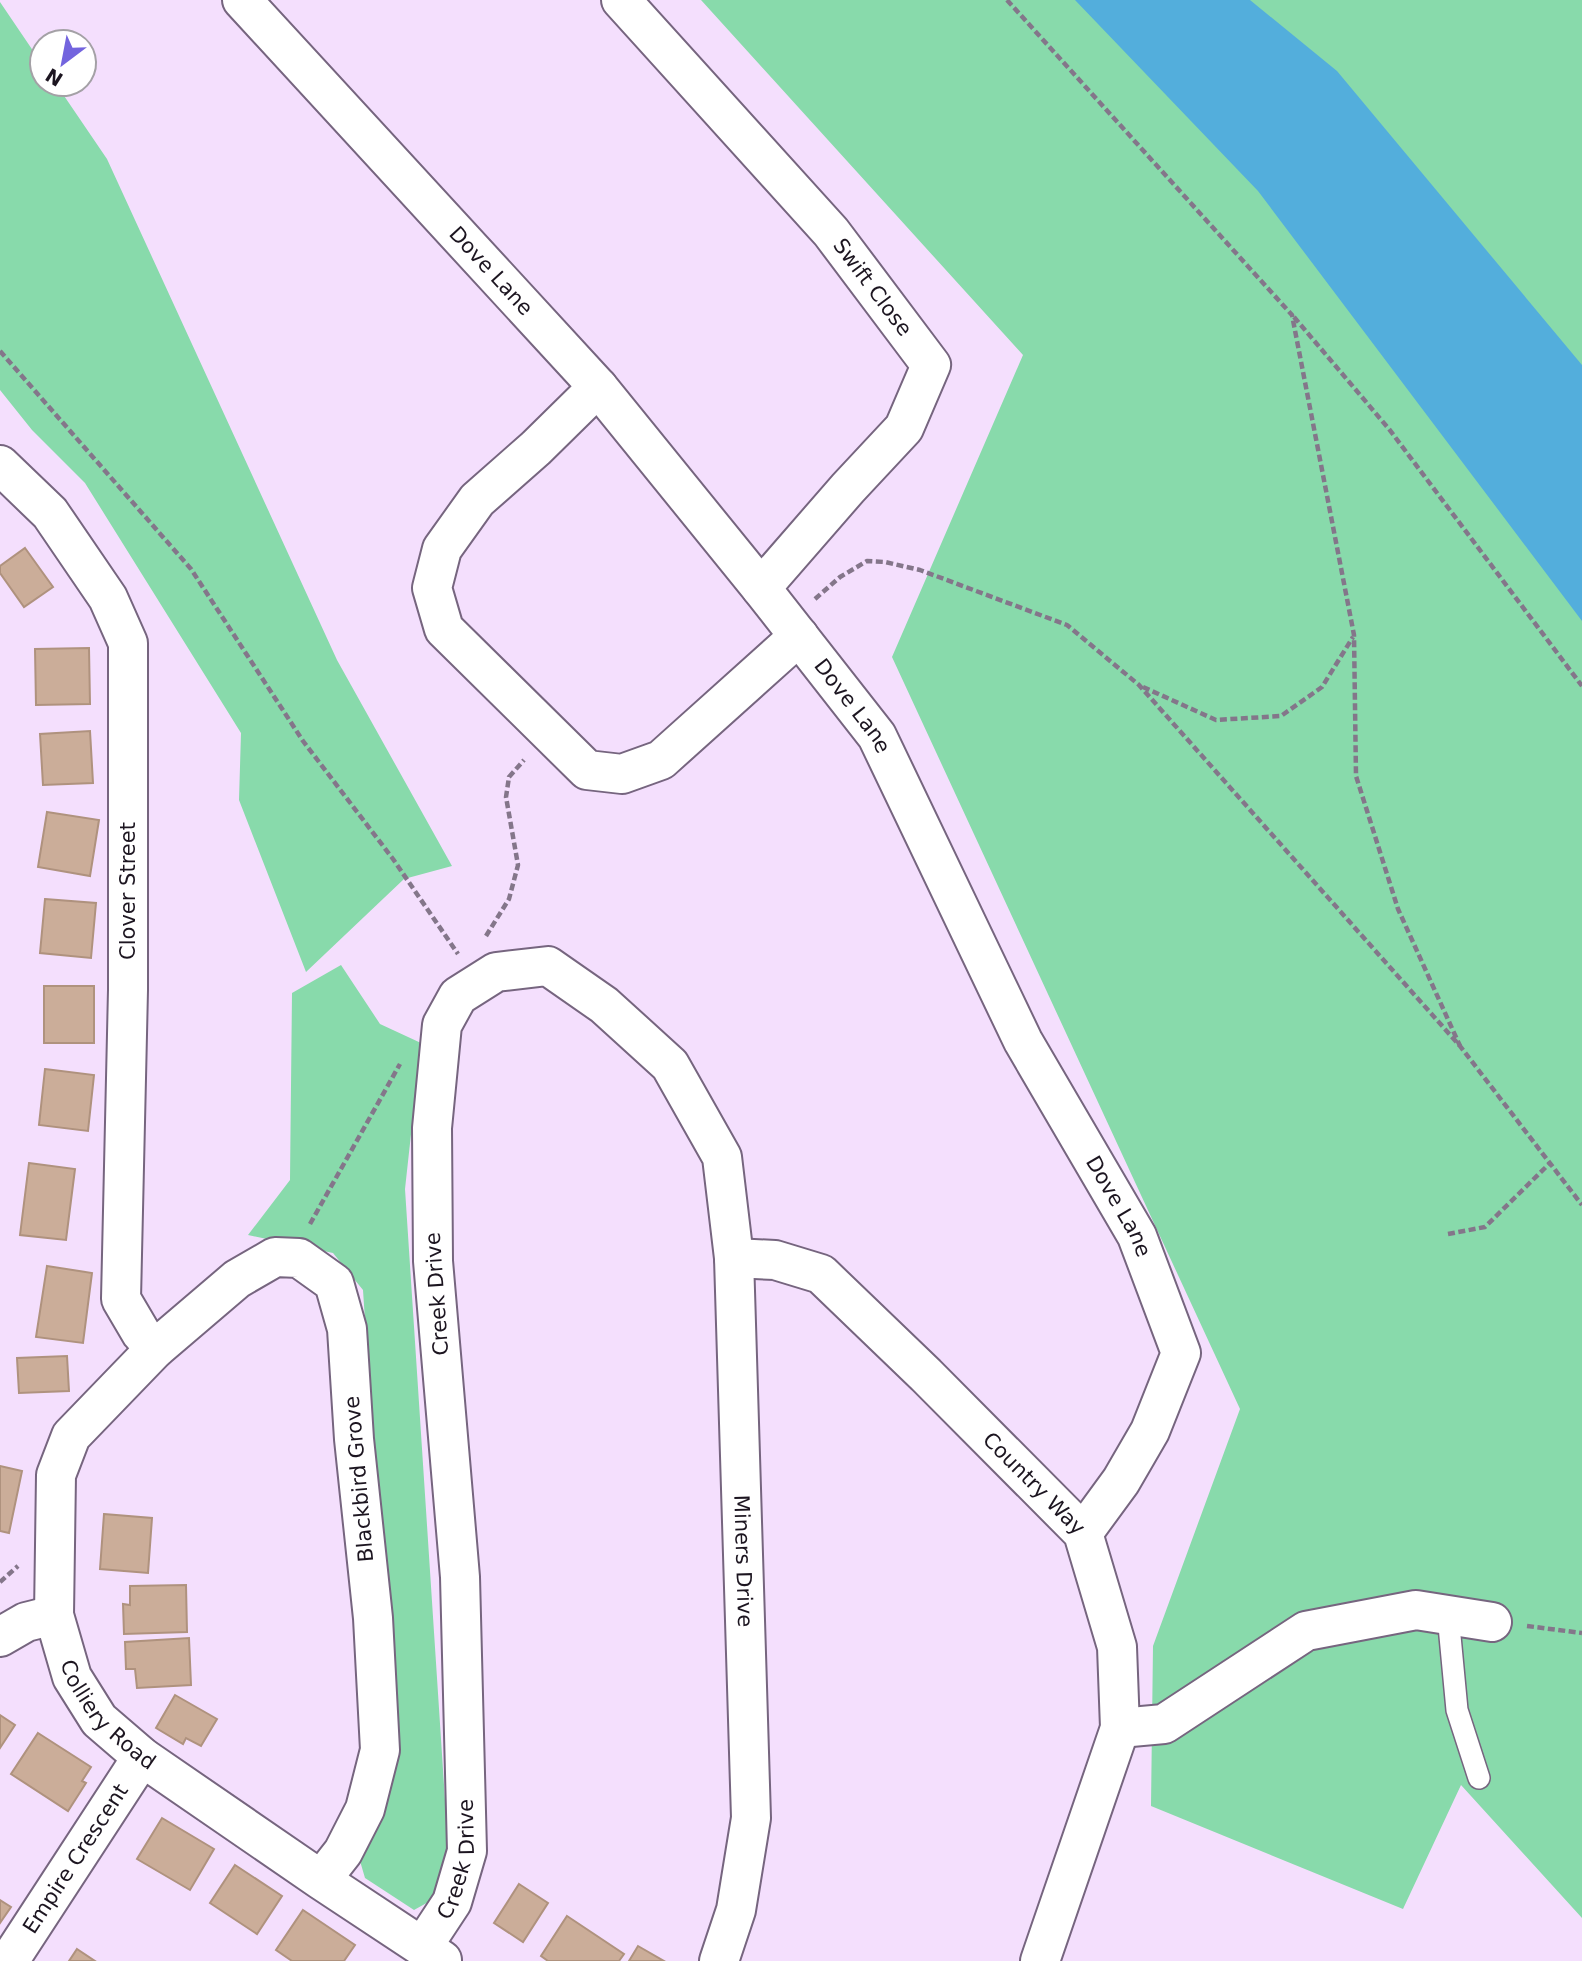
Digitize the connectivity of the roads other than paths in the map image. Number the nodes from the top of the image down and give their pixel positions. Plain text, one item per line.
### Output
1 (242, 0) edge
2 (621, 0) edge
3 (598, 387) junction
4 (0, 465) edge
5 (761, 589) junction
6 (793, 629) junction
7 (722, 1157) joint
8 (734, 1258) junction
9 (155, 1349) junction
10 (1083, 1533) junction
11 (54, 1615) junction
12 (1448, 1615) junction
13 (1492, 1622) road end
14 (0, 1637) edge
15 (1120, 1728) junction
16 (142, 1757) junction
17 (1479, 1778) dead end
18 (321, 1880) junction
19 (433, 1954) edge
20 (9, 1961) edge
21 (719, 1961) edge
22 (1040, 1961) edge

1 - 3 street, Dove Lane
2 - 5 street, Swift Close
3 - 5 street, Dove Lane
3 - 6 street
4 - 9 street, Clover Street
5 - 6 street, Dove Lane
6 - 10 street, Dove Lane
7 - 8 street, Miners Drive
7 - 19 street, Creek Drive
8 - 10 street, Country Way
8 - 21 street, Miners Drive
9 - 11 street, Colliery Road
9 - 18 street, Blackbird Grove
10 - 15 street, Country Way
11 - 14 street
11 - 16 street, Colliery Road
12 - 13 street
12 - 15 street
12 - 17 lane
15 - 22 street, Country Way
16 - 18 street, Colliery Road
16 - 20 street, Empire Crescent
18 - 19 street, Colliery Road

